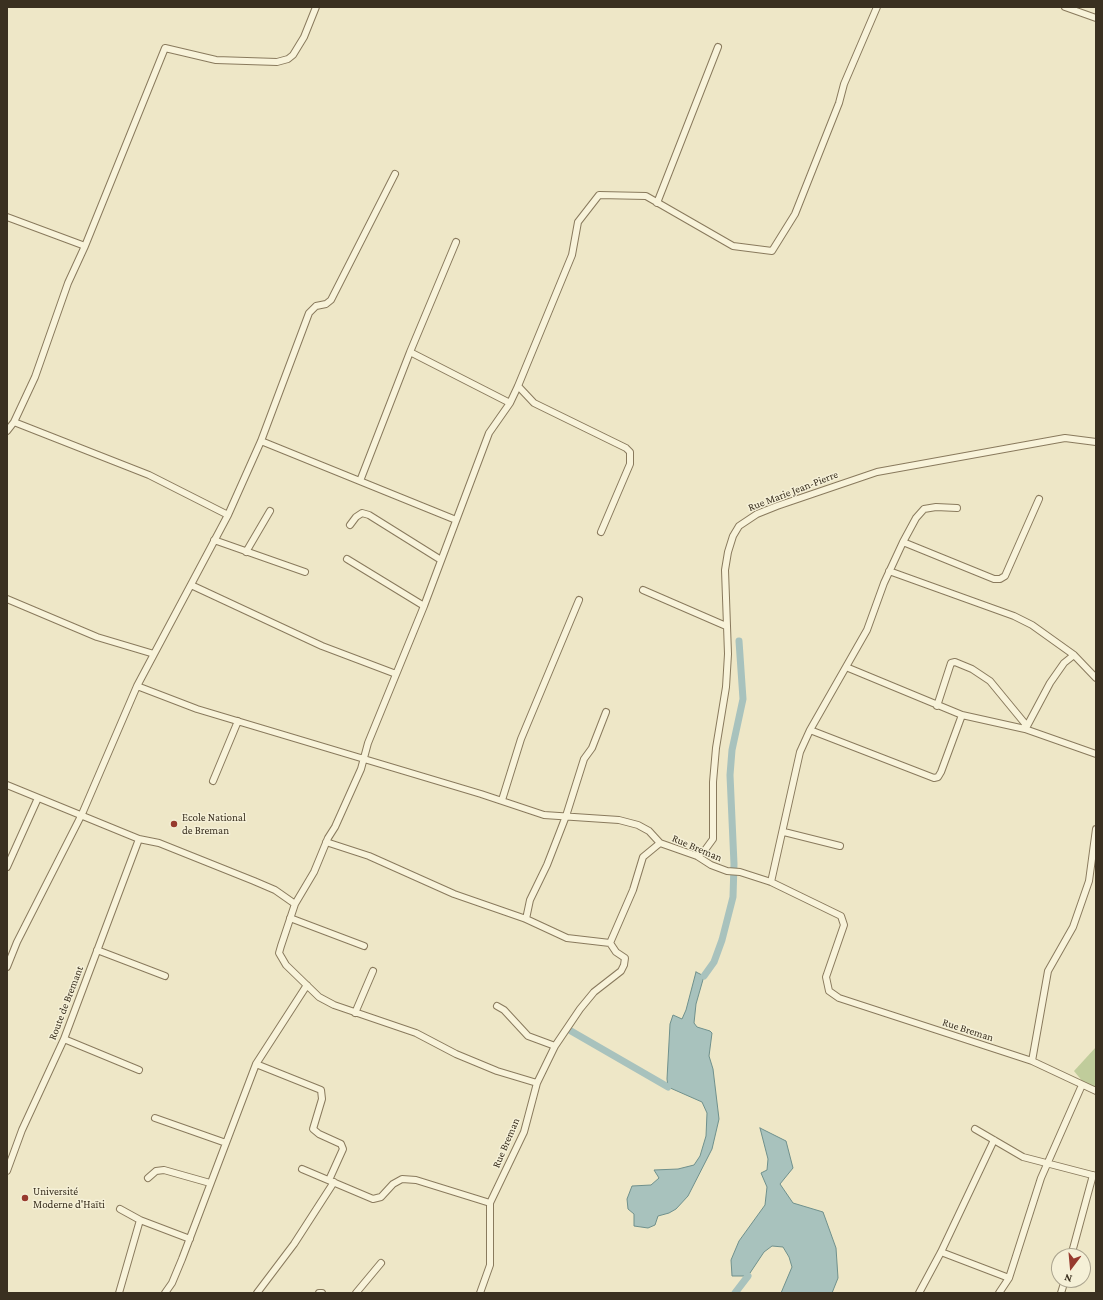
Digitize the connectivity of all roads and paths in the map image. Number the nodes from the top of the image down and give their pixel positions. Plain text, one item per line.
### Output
1 (316, 7) edge
2 (876, 7) edge
3 (1066, 7) edge
4 (1096, 18) edge
5 (718, 47) dead end
6 (396, 174) dead end
7 (657, 203) junction
8 (7, 217) edge
9 (456, 242) dead end
10 (85, 246) junction
11 (410, 352) junction
12 (518, 386) junction
13 (510, 403) junction
14 (14, 422) junction
15 (7, 431) edge
16 (262, 441) junction
17 (1096, 442) edge
18 (360, 481) junction
19 (1039, 499) dead end
20 (957, 508) dead end
21 (270, 511) dead end
22 (228, 515) junction
23 (456, 520) junction
24 (350, 525) dead end
25 (601, 532) dead end
26 (214, 540) junction
27 (903, 542) junction
28 (246, 552) junction
29 (347, 559) dead end
30 (441, 560) junction
31 (889, 571) junction
32 (305, 572) dead end
33 (191, 585) junction
34 (643, 590) dead end
35 (7, 599) edge
36 (579, 600) dead end
37 (424, 606) junction
38 (726, 626) junction
39 (154, 654) junction
40 (1074, 655) junction
41 (846, 667) junction
42 (396, 674) junction
43 (1096, 678) edge
44 (137, 686) junction
45 (937, 706) junction
46 (606, 712) dead end
47 (962, 715) junction
48 (238, 720) junction
49 (1026, 728) junction
50 (810, 730) junction
51 (1096, 754) edge
52 (363, 760) junction
53 (214, 781) dead end
54 (7, 784) edge
55 (38, 798) junction
56 (502, 800) junction
57 (82, 814) junction
58 (566, 816) junction
59 (1096, 829) edge
60 (784, 832) junction
61 (140, 839) junction
62 (326, 842) junction
63 (660, 843) junction
64 (840, 846) dead end
65 (697, 856) junction
66 (7, 867) edge
67 (1093, 881) edge
68 (771, 882) junction
69 (295, 904) junction
70 (290, 918) junction
71 (526, 919) junction
72 (610, 943) junction
73 (364, 946) dead end
74 (97, 950) junction
75 (7, 967) edge
76 (373, 971) dead end
77 (165, 976) dead end
78 (307, 985) junction
79 (497, 1006) dead end
80 (355, 1013) junction
81 (64, 1039) junction
82 (555, 1046) junction
83 (1032, 1061) junction
84 (256, 1064) junction
85 (139, 1070) dead end
86 (537, 1083) junction
87 (1082, 1085) junction
88 (1096, 1091) edge
89 (155, 1118) dead end
90 (975, 1129) dead end
91 (994, 1140) junction
92 (226, 1143) junction
93 (1048, 1164) junction
94 (302, 1168) dead end
95 (7, 1171) edge
96 (1094, 1176) edge
97 (148, 1178) dead end
98 (331, 1181) junction
99 (210, 1183) junction
100 (490, 1203) junction
101 (120, 1209) dead end
102 (140, 1220) junction
103 (190, 1239) junction
104 (1073, 1248) edge
105 (941, 1252) junction
106 (381, 1263) dead end
107 (1009, 1278) junction
108 (119, 1293) edge
109 (165, 1293) edge
110 (257, 1293) edge
111 (356, 1293) edge
112 (480, 1293) edge
113 (919, 1293) edge
114 (999, 1293) edge

1 - 10 street
2 - 7 street
3 - 4 street
5 - 7 street
6 - 16 street
7 - 12 street
8 - 10 street
9 - 11 street
10 - 14 street
11 - 13 street
11 - 18 street
12 - 13 street
12 - 25 street
13 - 23 street
14 - 15 street
14 - 22 street
16 - 18 street
16 - 22 street
17 - 38 street, Rue Marie Jean-Pierre
18 - 23 street
19 - 27 street
20 - 27 street
21 - 28 street
22 - 26 street
23 - 30 street
24 - 30 street
26 - 28 street
26 - 33 street
27 - 31 street
28 - 32 street
29 - 37 street
30 - 37 street
31 - 40 street
31 - 41 street
33 - 39 street
33 - 42 street
34 - 38 street
35 - 39 street
36 - 56 street
37 - 42 street
38 - 65 street, Rue Marie Jean-Pierre
39 - 44 street
40 - 43 street
40 - 49 street
41 - 45 street
41 - 50 street
42 - 52 street
44 - 48 street
44 - 57 street
45 - 47 street
45 - 49 street
46 - 58 street
47 - 49 street
47 - 50 street
48 - 52 street
48 - 53 street
49 - 51 street
50 - 60 street
52 - 56 street
52 - 62 street
54 - 55 street
55 - 57 street
55 - 66 street
56 - 58 street
57 - 61 street
57 - 75 street
58 - 63 street
58 - 71 street
59 - 67 street
60 - 64 street
60 - 68 street
61 - 69 street
61 - 74 street, Route de Bremant
62 - 69 street
62 - 71 street
63 - 65 street, Rue Breman
63 - 72 street, Rue Breman
65 - 68 street, Rue Breman
67 - 83 street
68 - 83 street, Rue Breman
69 - 70 street
70 - 73 street
70 - 78 street
71 - 72 street
72 - 82 street, Rue Breman
74 - 77 street
74 - 81 street, Route de Bremant
76 - 80 street
78 - 80 street
78 - 84 street
79 - 82 street
80 - 86 street
81 - 85 street
81 - 95 street, Route de Bremant
82 - 86 street, Rue Breman
83 - 87 street, Rue Breman
84 - 92 street
84 - 98 street
86 - 100 street, Rue Breman
87 - 88 street, Rue Breman
87 - 93 street
89 - 92 street
90 - 91 street
91 - 93 street
91 - 105 street
92 - 99 street
93 - 96 street
93 - 107 street
94 - 98 street
96 - 104 street
97 - 99 street
98 - 100 street
98 - 110 street
99 - 103 street
100 - 112 street, Rue Breman
101 - 102 street
102 - 103 street
102 - 108 street
103 - 109 street
105 - 107 street
105 - 113 street
106 - 111 street
107 - 114 street

